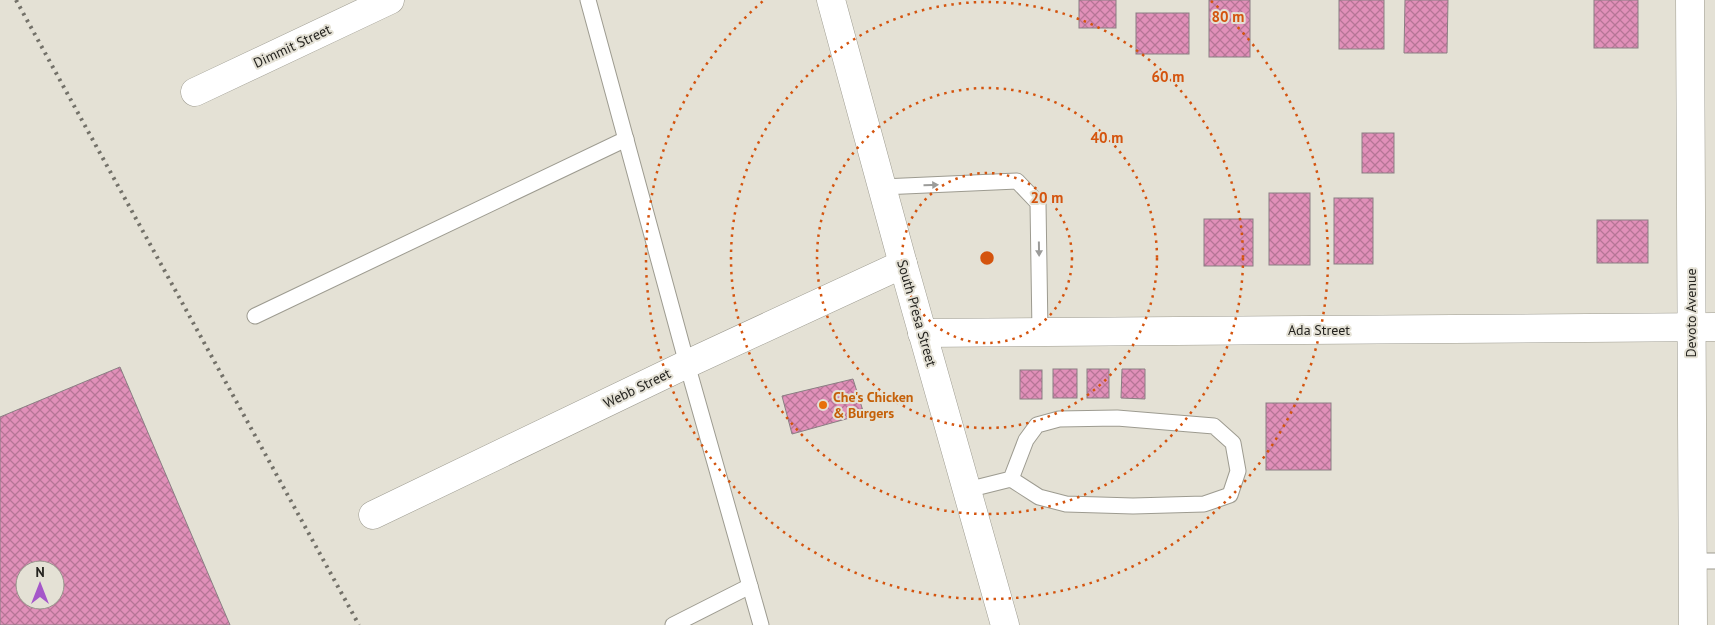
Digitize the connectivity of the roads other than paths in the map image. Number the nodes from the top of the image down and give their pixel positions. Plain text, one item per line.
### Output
1 (390, 0) edge
2 (588, 0) edge
3 (831, 0) edge
4 (1690, 0) edge
5 (195, 92) dead end
6 (626, 138) junction
7 (882, 187) junction
8 (903, 264) junction
9 (255, 316) dead end
10 (1703, 327) edge
11 (1040, 332) junction
12 (922, 333) junction
13 (687, 364) junction
14 (1011, 479) junction
15 (967, 490) junction
16 (373, 515) dead end
17 (1704, 561) edge
18 (750, 586) junction
19 (673, 625) edge
20 (761, 625) edge
21 (1005, 625) edge
22 (1693, 625) edge

1 - 5 street, Dimmit Street
2 - 6 lane
3 - 7 street, South Presa Street
4 - 10 street, Devoto Avenue
6 - 9 lane
6 - 13 lane
7 - 8 street, South Presa Street
7 -> 11 lane
8 - 12 street, South Presa Street
8 - 13 street, Webb Street
10 - 11 street, Ada Street
10 - 17 street, Devoto Avenue
11 - 12 street, Ada Street
12 - 15 street, South Presa Street
13 - 16 street, Webb Street
13 - 18 lane
14 - 14 lane
14 - 15 lane
15 - 21 street, South Presa Street
17 - 22 street, Devoto Avenue
18 - 19 lane
18 - 20 lane

